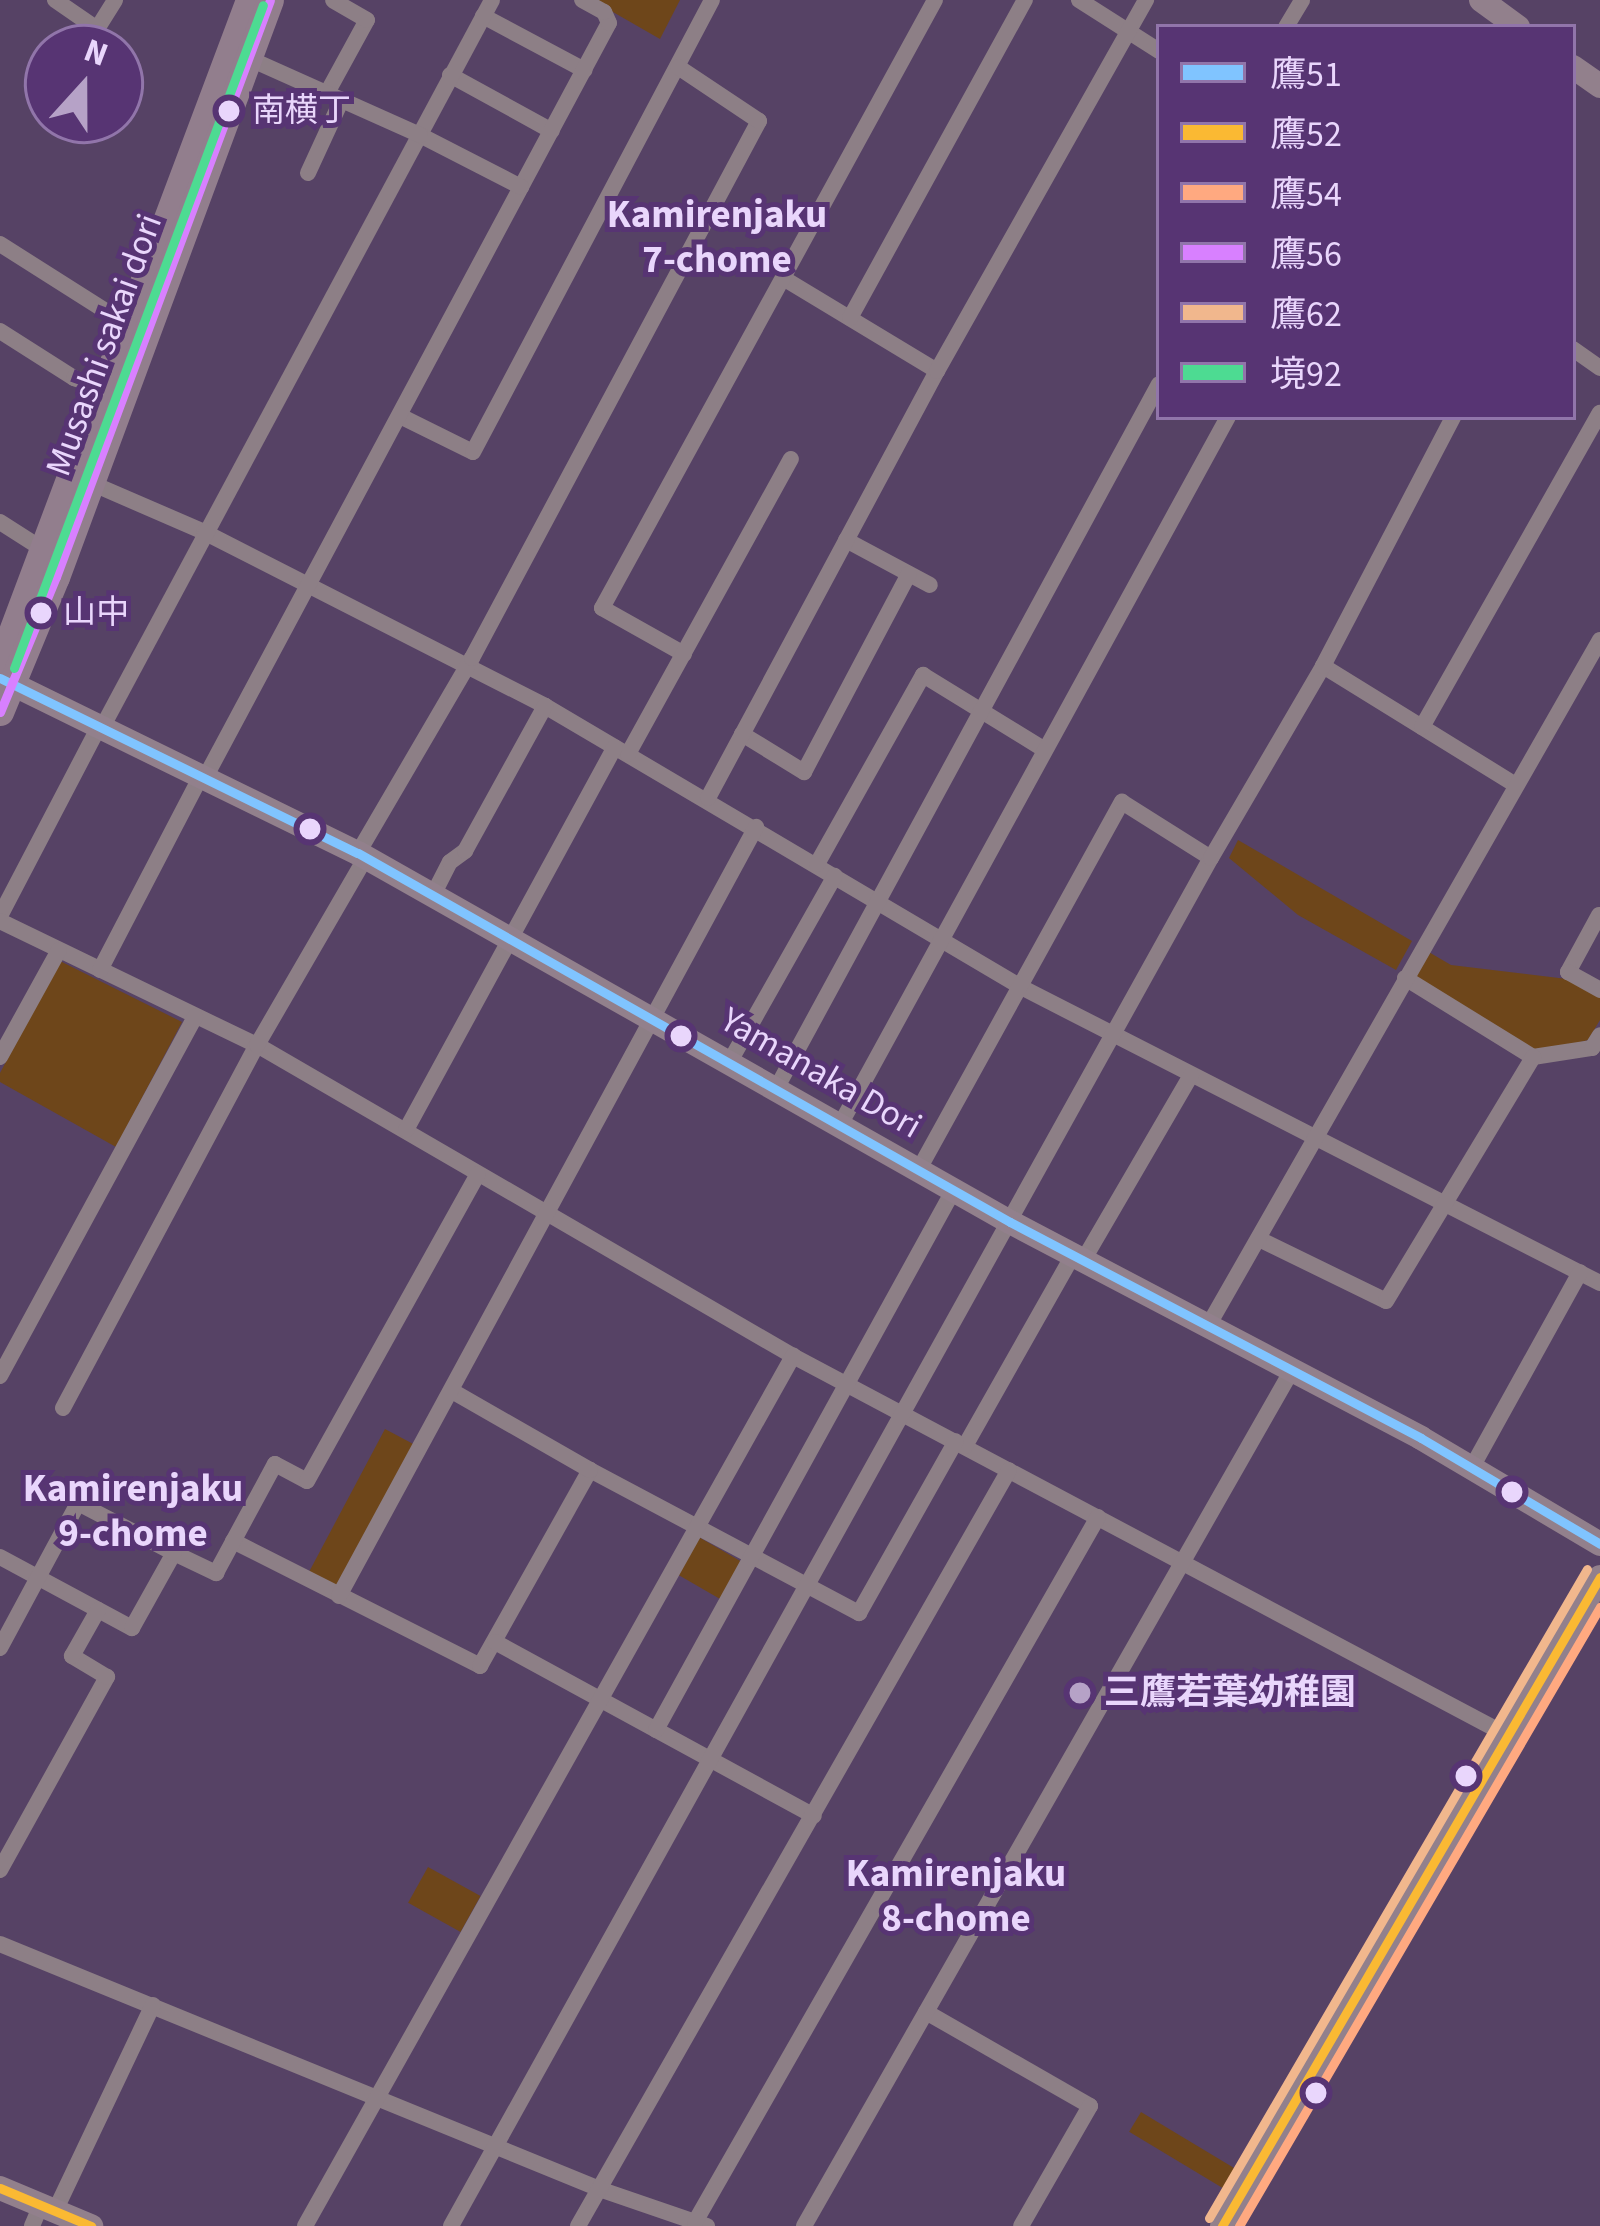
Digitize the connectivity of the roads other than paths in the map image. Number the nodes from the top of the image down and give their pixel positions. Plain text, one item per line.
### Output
1 (56, 0) edge
2 (115, 0) edge
3 (270, 0) edge
4 (333, 0) edge
5 (582, 0) edge
6 (712, 0) edge
7 (935, 0) edge
8 (1025, 0) edge
9 (1079, 0) edge
10 (1146, 0) edge
11 (1482, 0) edge
12 (241, 6) edge
13 (487, 8) edge
14 (1514, 24) edge
15 (1129, 30) junction
16 (1156, 49) edge
17 (239, 55) junction
18 (677, 67) junction
19 (584, 70) junction
20 (450, 75) junction
21 (335, 96) junction
22 (552, 131) junction
23 (420, 135) junction
24 (308, 173) dead end
25 (521, 188) junction
26 (0, 244) edge
27 (783, 278) junction
28 (850, 318) junction
29 (137, 330) junction
30 (0, 331) edge
31 (937, 371) junction
32 (105, 389) junction
33 (1156, 391) edge
34 (1600, 413) edge
35 (400, 416) junction
36 (1226, 420) edge
37 (1452, 420) edge
38 (791, 459) dead end
39 (91, 483) junction
40 (0, 522) edge
41 (204, 532) junction
42 (845, 539) junction
43 (44, 550) junction
44 (909, 574) junction
45 (929, 584) dead end
46 (309, 586) junction
47 (1600, 640) edge
48 (684, 654) junction
49 (465, 664) junction
50 (1323, 666) junction
51 (1593, 669) edge
52 (5, 674) edge
53 (545, 706) junction
54 (984, 709) junction
55 (0, 712) edge
56 (102, 724) junction
57 (1422, 728) junction
58 (742, 734) junction
59 (1045, 749) junction
60 (622, 750) junction
61 (204, 775) junction
62 (1514, 784) junction
63 (708, 798) junction
64 (756, 827) junction
65 (362, 855) junction
66 (1211, 858) junction
67 (817, 865) junction
68 (835, 876) junction
69 (433, 895) junction
70 (878, 903) junction
71 (1599, 915) edge
72 (0, 918) edge
73 (510, 937) junction
74 (940, 940) junction
75 (59, 950) junction
76 (100, 970) junction
77 (1405, 978) junction
78 (1021, 987) junction
79 (1600, 990) edge
80 (195, 1016) junction
81 (653, 1018) junction
82 (1600, 1035) edge
83 (1112, 1037) junction
84 (256, 1045) junction
85 (0, 1058) edge
86 (1533, 1058) junction
87 (729, 1063) junction
88 (1191, 1076) junction
89 (776, 1089) junction
90 (839, 1125) junction
91 (406, 1130) junction
92 (1317, 1136) junction
93 (919, 1171) junction
94 (478, 1174) junction
95 (953, 1191) junction
96 (1448, 1203) junction
97 (548, 1213) junction
98 (1010, 1222) junction
99 (1259, 1239) junction
100 (1079, 1256) junction
101 (1580, 1272) junction
102 (1600, 1282) edge
103 (1208, 1326) junction
104 (8, 1343) edge
105 (793, 1356) junction
106 (1292, 1370) junction
107 (0, 1376) edge
108 (848, 1386) junction
109 (452, 1390) junction
110 (63, 1408) dead end
111 (902, 1414) junction
112 (960, 1443) junction
113 (1009, 1469) junction
114 (1471, 1469) junction
115 (590, 1470) junction
116 (1098, 1517) junction
117 (695, 1529) junction
118 (232, 1541) junction
119 (1600, 1544) edge
120 (174, 1553) junction
121 (0, 1557) edge
122 (752, 1560) junction
123 (1182, 1562) junction
124 (1600, 1577) edge
125 (38, 1578) junction
126 (807, 1586) junction
127 (340, 1596) junction
128 (98, 1610) junction
129 (495, 1642) junction
130 (0, 1648) edge
131 (600, 1701) junction
132 (656, 1730) junction
133 (1507, 1735) junction
134 (709, 1760) junction
135 (814, 1816) junction
136 (0, 1870) edge
137 (0, 1943) edge
138 (153, 2005) junction
139 (926, 2012) junction
140 (378, 2098) junction
141 (496, 2144) junction
142 (0, 2188) edge
143 (602, 2190) junction
144 (43, 2214) edge
145 (701, 2224) edge
146 (91, 2226) edge
147 (305, 2226) edge
148 (451, 2226) edge
149 (578, 2226) edge
150 (804, 2226) edge
151 (1021, 2226) edge
152 (1222, 2226) edge

1 - 2 street
3 - 17 main road, Musashi sakai dori
4 - 21 street
5 - 19 street
6 - 18 street
7 - 27 street
8 - 28 street
9 - 15 street
10 - 15 street
11 - 14 street
12 - 17 main road, Musashi sakai dori
13 - 19 street
13 - 20 street
15 - 16 street
15 - 31 street
17 - 21 street
17 - 29 main road, Musashi sakai dori
18 - 35 street
18 - 49 street
19 - 22 street
20 - 22 street
20 - 23 street
21 - 23 street
21 - 24 street
22 - 25 street
23 - 25 street
23 - 41 street
25 - 35 street
26 - 29 street
27 - 28 street
27 - 48 street
28 - 31 street
29 - 32 main road, Musashi sakai dori
29 - 39 main road, Musashi sakai dori
30 - 32 street
31 - 42 street
32 - 43 main road, Musashi sakai dori
33 - 54 street
34 - 57 street
35 - 46 street
36 - 59 street
37 - 50 street
38 - 48 street
39 - 41 street
39 - 52 main road, Musashi sakai dori
40 - 43 street
41 - 46 street
41 - 56 street
42 - 44 street
42 - 58 street
43 - 52 main road, Musashi sakai dori
44 - 45 street
44 - 58 street
46 - 49 street
46 - 61 street
47 - 51 street
48 - 60 street
49 - 53 street
49 - 65 street
50 - 57 street
50 - 66 street
51 - 62 street
52 - 55 main road, Musashi sakai dori
52 - 56 street, Yamanaka Dori
53 - 60 street
53 - 69 street
54 - 59 street
54 - 67 street
54 - 70 street
56 - 61 street, Yamanaka Dori
56 - 72 street
57 - 62 street
58 - 63 street
59 - 74 street
60 - 63 street
60 - 73 street
61 - 65 street, Yamanaka Dori
61 - 76 street
62 - 77 street
63 - 64 street
64 - 67 street
64 - 81 street
65 - 69 street, Yamanaka Dori
65 - 84 street
66 - 78 street
66 - 83 street
67 - 68 street
68 - 70 street
68 - 87 street
69 - 73 street, Yamanaka Dori
70 - 74 street
70 - 89 street
71 - 79 street
72 - 75 street
73 - 81 street, Yamanaka Dori
73 - 91 street
74 - 78 street
74 - 90 street
75 - 76 street
75 - 85 street
76 - 80 street
77 - 86 street
77 - 92 street
78 - 83 street
78 - 93 street
80 - 84 street
80 - 104 street
81 - 87 street, Yamanaka Dori
81 - 97 street
82 - 86 street
83 - 88 street
83 - 98 street
84 - 91 street
84 - 110 street
86 - 96 street
87 - 89 street, Yamanaka Dori
88 - 92 street
88 - 100 street
89 - 90 street, Yamanaka Dori
90 - 93 street, Yamanaka Dori
91 - 94 street
92 - 96 street
92 - 99 street
93 - 95 street, Yamanaka Dori
94 - 97 street
94 - 118 street
95 - 98 street, Yamanaka Dori
95 - 108 street
96 - 99 street
96 - 101 street
97 - 105 street
97 - 109 street
98 - 100 street, Yamanaka Dori
98 - 111 street
99 - 103 street
100 - 103 street, Yamanaka Dori
100 - 112 street
101 - 102 street
101 - 114 street
103 - 106 street, Yamanaka Dori
104 - 107 street
105 - 108 street
105 - 117 street
106 - 114 street, Yamanaka Dori
106 - 123 street
108 - 111 street
108 - 122 street
109 - 115 street
109 - 127 street
111 - 112 street
111 - 126 street
112 - 113 street
112 - 126 street
113 - 116 street
113 - 135 street
114 - 119 street, Yamanaka Dori
115 - 117 street
115 - 129 street
116 - 123 street
116 - 145 street
117 - 122 street
117 - 131 street
118 - 120 street
118 - 127 street
120 - 125 street
120 - 128 street
121 - 125 street
122 - 126 street
122 - 132 street
123 - 133 street
123 - 139 street
124 - 133 street
125 - 128 street
125 - 130 street
126 - 134 street
127 - 129 street
128 - 136 street
129 - 131 street
131 - 132 street
131 - 140 street
132 - 134 street
133 - 152 street
134 - 135 street
134 - 141 street
135 - 143 street
137 - 138 street
138 - 140 street
138 - 144 street
139 - 150 street
139 - 151 street
140 - 141 street
140 - 147 street
141 - 143 street
141 - 148 street
142 - 144 street
143 - 145 street
143 - 149 street
144 - 146 street

